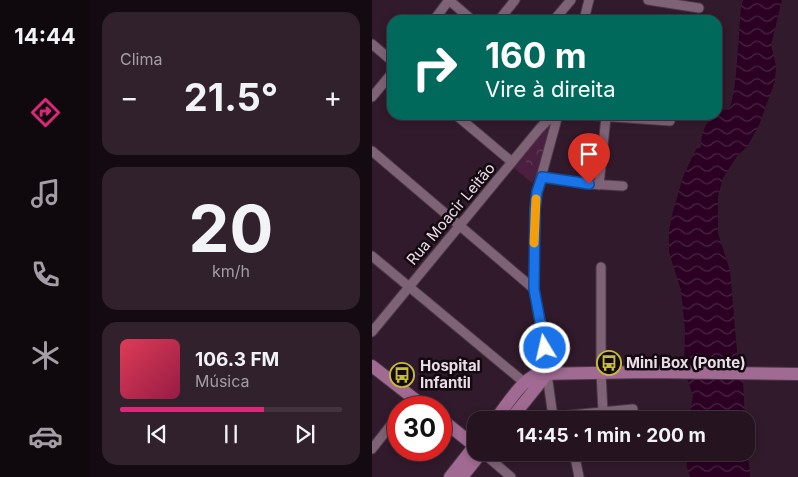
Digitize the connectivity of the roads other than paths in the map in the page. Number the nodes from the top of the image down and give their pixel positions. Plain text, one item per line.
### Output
1 (449, 0) edge
2 (515, 0) edge
3 (571, 0) edge
4 (589, 0) edge
5 (648, 0) edge
6 (699, 8) dead end
7 (438, 15) edge
8 (466, 15) edge
9 (502, 15) edge
10 (558, 15) edge
11 (584, 15) edge
12 (585, 15) edge
13 (372, 44) edge
14 (387, 57) edge
15 (387, 79) edge
16 (372, 97) edge
17 (462, 120) edge
18 (549, 120) edge
19 (557, 120) edge
20 (606, 120) edge
21 (654, 120) edge
22 (670, 121) dead end
23 (372, 151) edge
24 (512, 162) junction
25 (542, 177) junction
26 (599, 185) junction
27 (623, 186) dead end
28 (461, 225) junction
29 (372, 256) edge
30 (601, 267) dead end
31 (409, 286) junction
32 (534, 289) junction
33 (372, 332) edge
34 (372, 366) edge
35 (601, 373) junction
36 (547, 374) junction
37 (798, 374) edge
38 (525, 383) junction
39 (403, 396) edge
40 (632, 409) dead end
41 (502, 411) edge
42 (517, 411) edge
43 (552, 411) edge
44 (603, 411) edge
45 (613, 411) edge
46 (452, 428) edge
47 (387, 430) edge
48 (467, 439) edge
49 (372, 449) edge
50 (467, 459) edge
51 (471, 461) edge
52 (492, 461) edge
53 (576, 461) edge
54 (450, 477) edge
55 (462, 477) edge
56 (510, 477) edge
57 (579, 477) edge

1 - 7 street
1 - 8 street
2 - 9 street
3 - 10 street
3 - 11 street
4 - 12 street
5 - 6 street
13 - 14 street
15 - 16 street
17 - 24 street
18 - 24 street, Rua Moacir Leitão
19 - 25 street
20 - 26 street
21 - 22 street
23 - 28 street
24 - 28 street, Rua Moacir Leitão
25 - 26 street
25 - 32 street
26 - 27 street
28 - 31 street, Rua Moacir Leitão
28 - 32 street
29 - 31 street
30 - 35 street
31 - 33 street, Rua Moacir Leitão
31 - 38 street
32 - 36 street
34 - 39 main road
35 - 36 main road
35 - 37 main road
35 - 44 street
36 - 38 main road
36 - 42 main road
36 - 43 street
38 - 41 main road
40 - 45 street
46 - 48 main road
47 - 49 street
50 - 54 main road
51 - 55 main road
52 - 56 street
53 - 57 street

